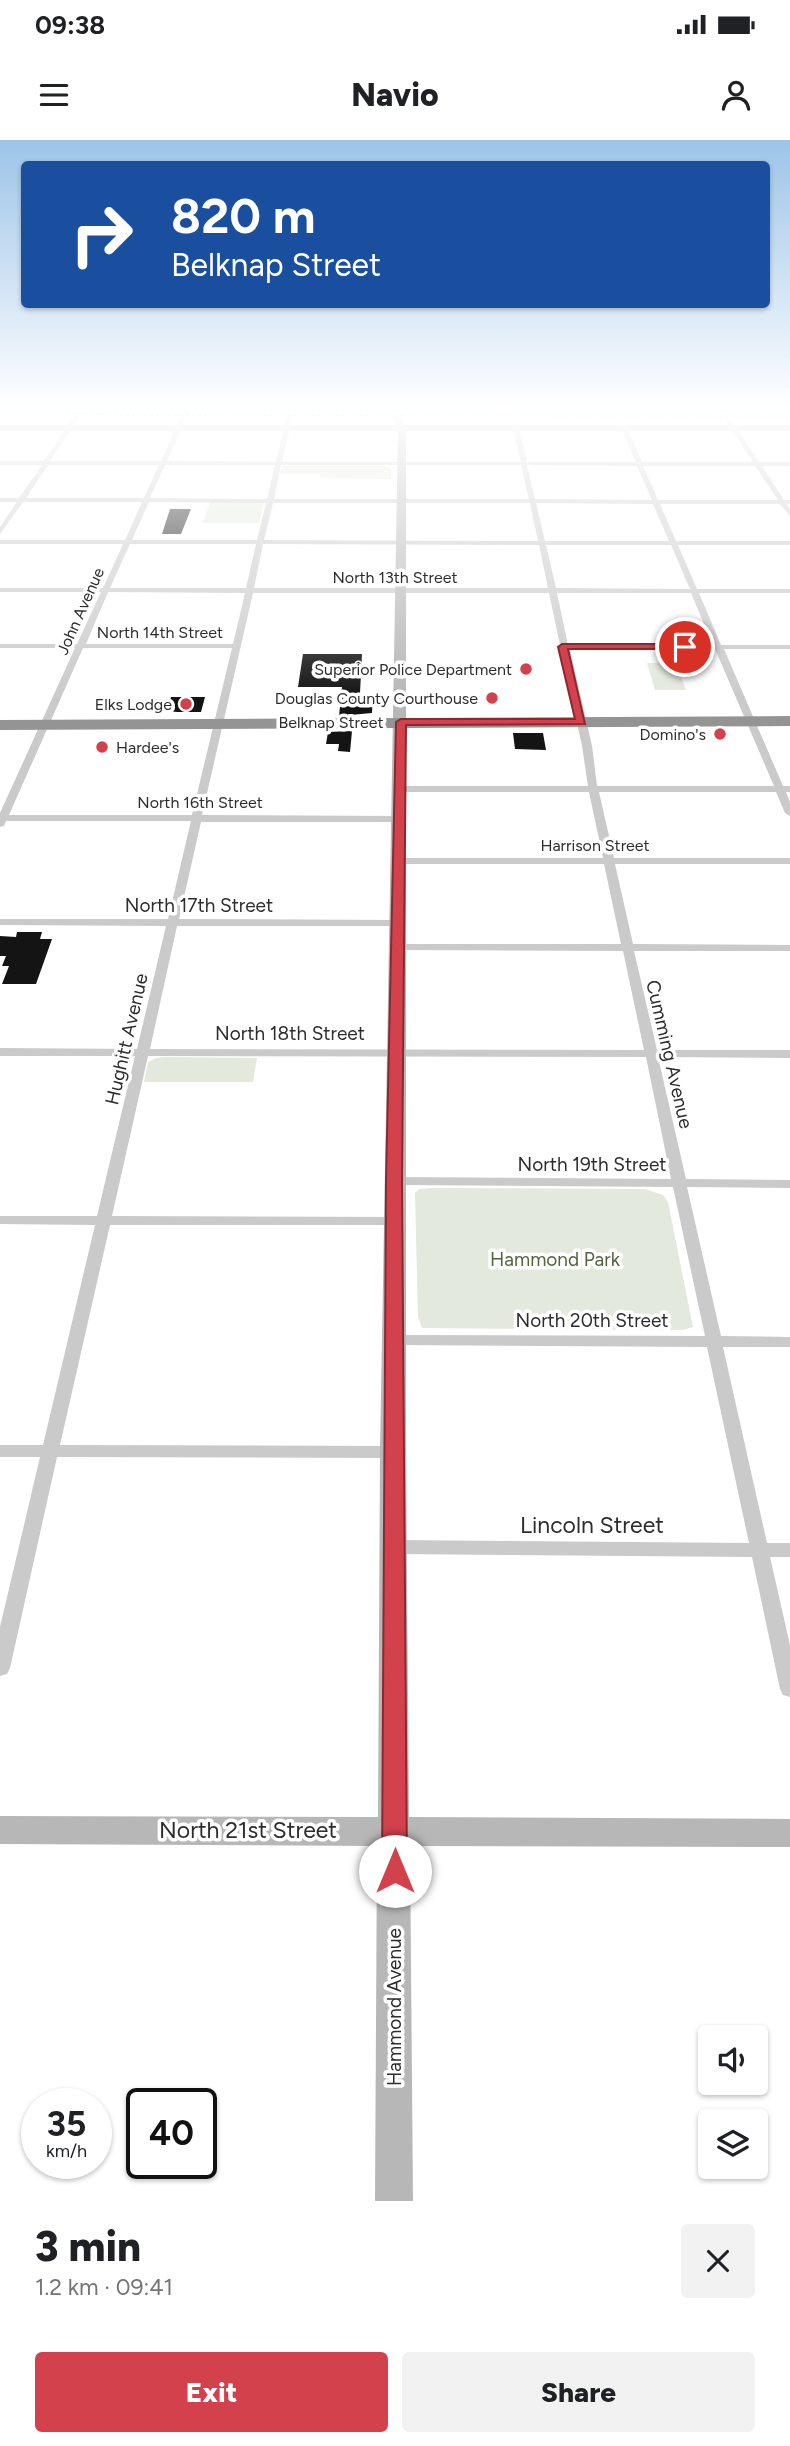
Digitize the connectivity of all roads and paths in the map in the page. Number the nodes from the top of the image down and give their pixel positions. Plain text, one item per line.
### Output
1 (17, 506) edge
2 (143, 506) edge
3 (270, 506) edge
4 (401, 506) edge
5 (532, 506) edge
6 (658, 506) edge
7 (0, 532) edge
8 (0, 542) edge
9 (127, 542) junction
10 (261, 542) junction
11 (401, 542) junction
12 (540, 543) junction
13 (673, 543) junction
14 (790, 543) edge
15 (0, 590) edge
16 (105, 590) junction
17 (250, 590) junction
18 (401, 591) junction
19 (550, 591) junction
20 (694, 591) junction
21 (790, 592) edge
22 (0, 646) edge
23 (81, 646) junction
24 (236, 646) junction
25 (562, 647) junction
26 (718, 647) junction
27 (790, 647) edge
28 (0, 719) edge
29 (45, 722) junction
30 (218, 722) junction
31 (401, 722) junction
32 (581, 722) junction
33 (747, 723) junction
34 (790, 723) edge
35 (0, 725) edge
36 (401, 789) junction
37 (593, 789) junction
38 (785, 789) edge
39 (790, 813) edge
40 (197, 818) junction
41 (400, 819) junction
42 (1, 820) edge
43 (399, 861) junction
44 (608, 861) junction
45 (790, 861) edge
46 (0, 922) edge
47 (173, 922) junction
48 (398, 923) junction
49 (398, 947) junction
50 (626, 948) junction
51 (790, 948) edge
52 (0, 1052) edge
53 (142, 1052) junction
54 (396, 1053) junction
55 (649, 1053) junction
56 (790, 1054) edge
57 (394, 1181) junction
58 (680, 1183) junction
59 (790, 1184) edge
60 (0, 1220) edge
61 (105, 1221) junction
62 (394, 1221) junction
63 (394, 1340) junction
64 (713, 1342) junction
65 (790, 1342) edge
66 (0, 1451) edge
67 (50, 1451) junction
68 (393, 1452) junction
69 (393, 1547) junction
70 (759, 1550) junction
71 (790, 1550) edge
72 (0, 1668) edge
73 (790, 1689) edge
74 (0, 1830) edge
75 (395, 1830) junction
76 (790, 1833) edge
77 (394, 2201) edge

1 - 7 street
2 - 9 street, John Avenue
3 - 10 street, Hughitt Avenue
4 - 11 street, Hammond Avenue
5 - 12 street, Cumming Avenue
6 - 13 street
8 - 9 street
9 - 10 street
9 - 16 street, John Avenue
10 - 11 street
10 - 17 street, Hughitt Avenue
11 - 12 street
11 - 18 street, Hammond Avenue
12 - 13 street
12 - 19 street, Cumming Avenue
13 - 14 street
13 - 20 street
15 - 16 street, North 13th Street
16 - 17 street, North 13th Street
16 - 23 street, John Avenue
17 - 18 street, North 13th Street
17 - 24 street, Hughitt Avenue
18 - 19 street, North 13th Street
18 - 31 street, Hammond Avenue
19 - 20 street, North 13th Street
19 - 25 street, Cumming Avenue
20 - 21 street, North 13th Street
20 - 26 street
22 - 23 street, North 14th Street
23 - 24 street, North 14th Street
23 - 29 street, John Avenue
24 - 30 street, Hughitt Avenue
25 - 26 street
25 - 32 street, Cumming Avenue
26 - 27 street
26 - 33 street
28 - 29 highway, Belknap Street
29 - 30 highway, Belknap Street
29 - 35 highway, Belknap Street
29 - 42 street, John Avenue
30 - 31 highway, Belknap Street
30 - 40 street, Hughitt Avenue
31 - 32 highway, Belknap Street
31 - 36 street, Hammond Avenue
32 - 33 highway, Belknap Street
32 - 37 street, Cumming Avenue
33 - 34 highway, Belknap Street
33 - 38 street
36 - 37 street
36 - 41 street, Hammond Avenue
37 - 38 street
37 - 44 street, Cumming Avenue
38 - 39 street
40 - 41 street, North 16th Street
40 - 42 street, North 16th Street
40 - 47 street, Hughitt Avenue
41 - 43 street, Hammond Avenue
43 - 44 street, Harrison Street
43 - 48 street, Hammond Avenue
44 - 45 street, Harrison Street
44 - 50 street, Cumming Avenue
46 - 47 street, North 17th Street
47 - 48 street, North 17th Street
47 - 53 street, Hughitt Avenue
48 - 49 street, Hammond Avenue
49 - 50 street
49 - 54 street, Hammond Avenue
50 - 51 street
50 - 55 street, Cumming Avenue
52 - 53 street, North 18th Street
53 - 54 street, North 18th Street
53 - 61 street, Hughitt Avenue
54 - 55 street, North 18th Street
54 - 57 street, Hammond Avenue
55 - 56 street, North 18th Street
55 - 58 street, Cumming Avenue
57 - 58 street, North 19th Street
57 - 62 street, Hammond Avenue
58 - 59 street, North 19th Street
58 - 64 street, Cumming Avenue
60 - 61 street
61 - 62 street
61 - 67 street, Hughitt Avenue
62 - 63 street, Hammond Avenue
63 - 64 street, North 20th Street
63 - 68 street, Hammond Avenue
64 - 65 street, North 20th Street
64 - 70 street, Cumming Avenue
66 - 67 street
67 - 68 street
67 - 72 street, Hughitt Avenue
68 - 69 street, Hammond Avenue
69 - 70 street, Lincoln Street
69 - 75 street, Hammond Avenue
70 - 71 street, Lincoln Street
70 - 73 street, Cumming Avenue
74 - 75 street, North 21st Street
75 - 76 street, North 21st Street
75 - 77 street, Hammond Avenue

